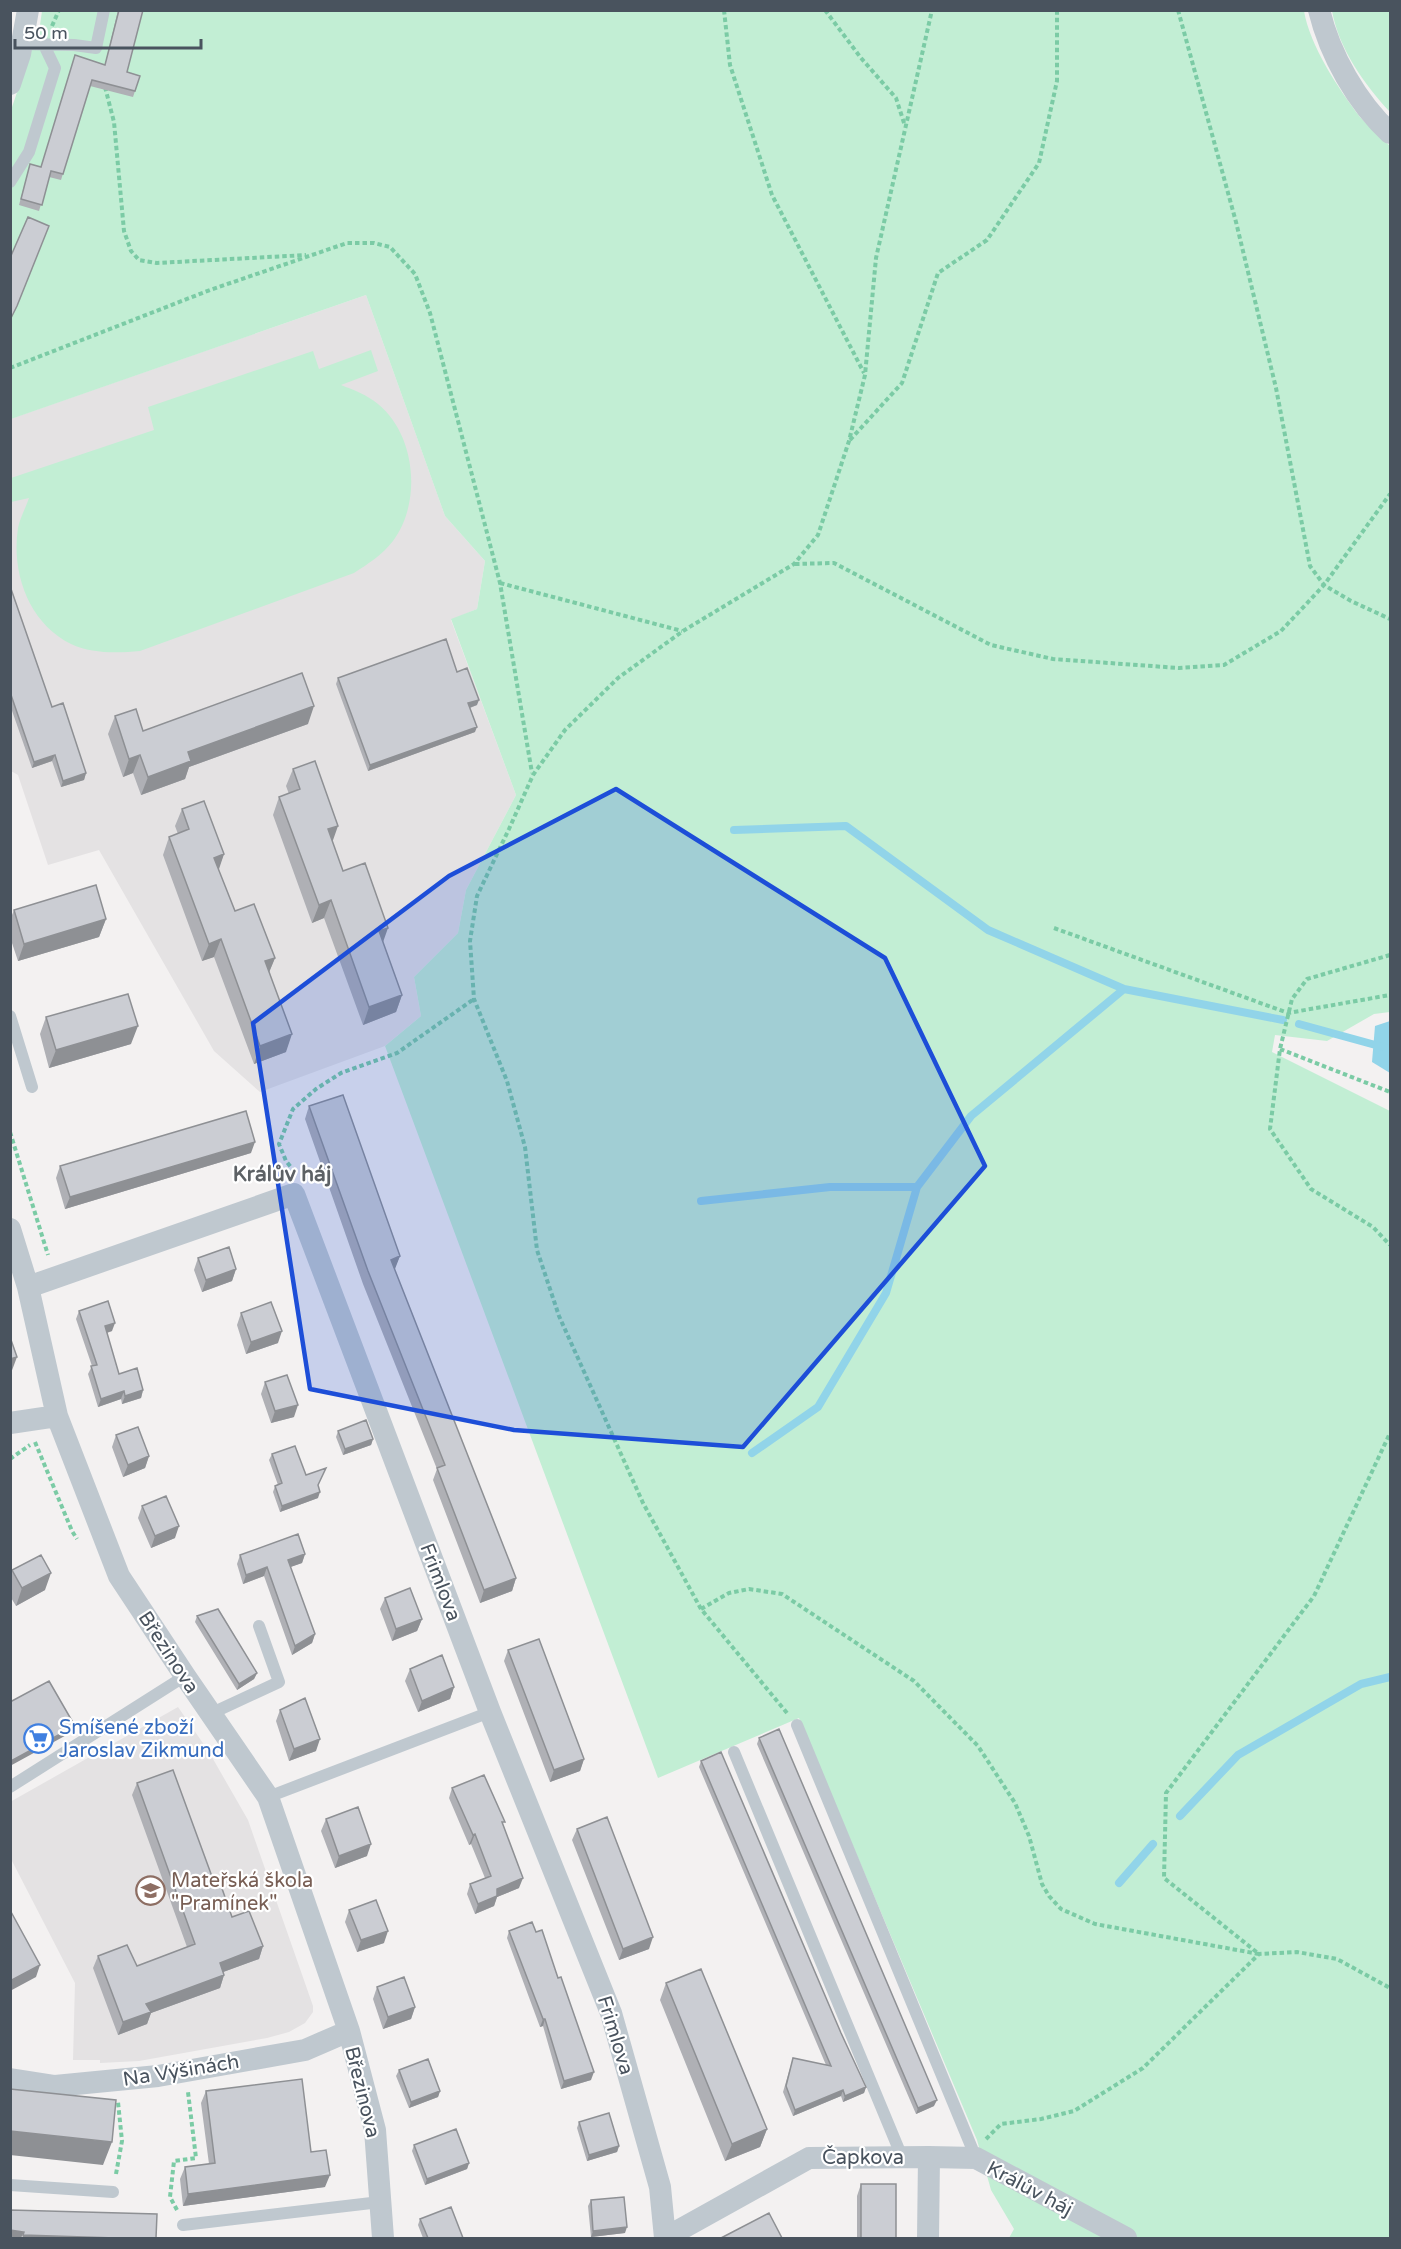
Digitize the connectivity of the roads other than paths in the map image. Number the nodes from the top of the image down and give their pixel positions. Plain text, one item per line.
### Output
1 (28, 10) edge
2 (104, 10) edge
3 (1319, 10) edge
4 (24, 49) edge
5 (10, 84) edge
6 (1390, 134) edge
7 (10, 182) edge
8 (10, 1016) edge
9 (32, 1087) dead end
10 (10, 1229) edge
11 (28, 1287) junction
12 (57, 1416) junction
13 (10, 1423) edge
14 (259, 1626) dead end
15 (184, 1677) junction
16 (490, 1712) junction
17 (210, 1714) junction
18 (797, 1725) road end
19 (734, 1752) dead end
20 (10, 1787) edge
21 (268, 1797) junction
22 (348, 2031) junction
23 (10, 2079) edge
24 (902, 2157) junction
25 (929, 2157) junction
26 (976, 2158) junction
27 (10, 2185) edge
28 (113, 2192) road end
29 (380, 2202) junction
30 (183, 2225) road end
31 (383, 2238) edge
32 (665, 2238) edge
33 (928, 2238) edge
34 (1126, 2238) edge

1 - 4 street
2 - 4 lane
3 - 6 street
4 - 5 street
4 - 7 lane
8 - 9 lane
10 - 11 street, Březinova
11 - 12 street, Březinova
11 - 16 street, Frimlova
12 - 13 street
12 - 15 street, Březinova
14 - 17 lane
15 - 17 street, Březinova
15 - 20 lane
16 - 21 lane
16 - 32 street, Frimlova
17 - 21 street, Březinova
18 - 26 lane
19 - 24 lane
21 - 22 street, Březinova
22 - 23 street, Na Výšinách
22 - 29 street, Březinova
24 - 25 street, Čapkova
24 - 32 street, Čapkova
25 - 26 street, Králův háj
25 - 33 street, Čapkova
26 - 34 street, Králův háj
27 - 28 lane
29 - 30 lane
29 - 31 street, Březinova

